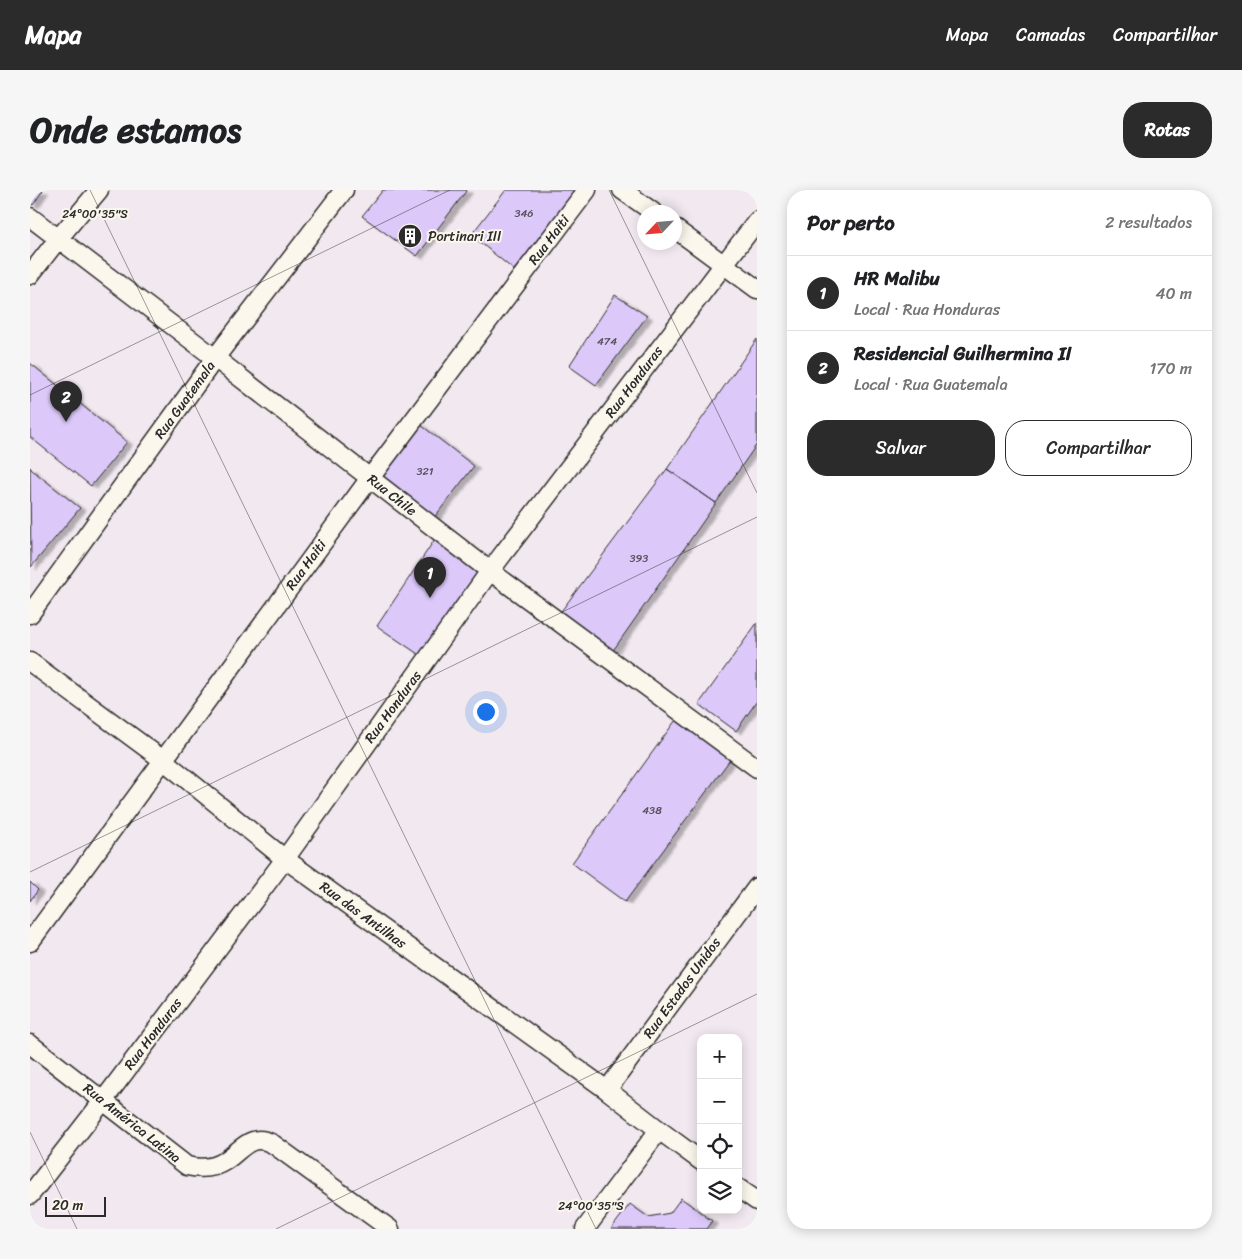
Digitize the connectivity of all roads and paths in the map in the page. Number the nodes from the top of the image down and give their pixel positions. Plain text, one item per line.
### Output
1 (99, 190) edge
2 (344, 190) edge
3 (587, 190) edge
4 (622, 190) edge
5 (643, 205) edge
6 (30, 217) edge
7 (757, 221) edge
8 (682, 234) edge
9 (58, 239) junction
10 (724, 264) junction
11 (30, 275) edge
12 (757, 289) edge
13 (216, 358) junction
14 (370, 478) junction
15 (490, 572) junction
16 (30, 614) edge
17 (30, 662) edge
18 (163, 760) junction
19 (757, 768) edge
20 (285, 859) junction
21 (757, 887) edge
22 (30, 942) edge
23 (30, 1044) edge
24 (607, 1090) junction
25 (103, 1101) junction
26 (659, 1130) junction
27 (697, 1158) edge
28 (742, 1191) edge
29 (30, 1195) edge
30 (757, 1202) edge
31 (390, 1229) edge
32 (585, 1229) edge

1 - 9 street
2 - 13 street, Rua Guatemala
3 - 14 street, Rua Haiti
4 - 5 street
6 - 9 street, Rua Chile
7 - 10 street, Rua Honduras
8 - 10 street
9 - 11 street
9 - 13 street, Rua Chile
10 - 12 street
10 - 15 street, Rua Honduras
13 - 14 street, Rua Chile
13 - 16 street, Rua Guatemala
14 - 15 street, Rua Chile
14 - 18 street, Rua Haiti
15 - 19 street, Rua Chile
15 - 20 street, Rua Honduras
17 - 18 street, Rua das Antilhas
18 - 20 street, Rua das Antilhas
18 - 22 street, Rua Haiti
20 - 24 street, Rua das Antilhas
20 - 25 street, Rua Honduras
21 - 24 street, Rua Estados Unidos
23 - 25 street, Rua América Latina
24 - 26 street, Rua das Antilhas
25 - 29 street, Rua Honduras
25 - 31 street, Rua América Latina
26 - 27 street, Rua das Antilhas
26 - 32 street
28 - 30 street

